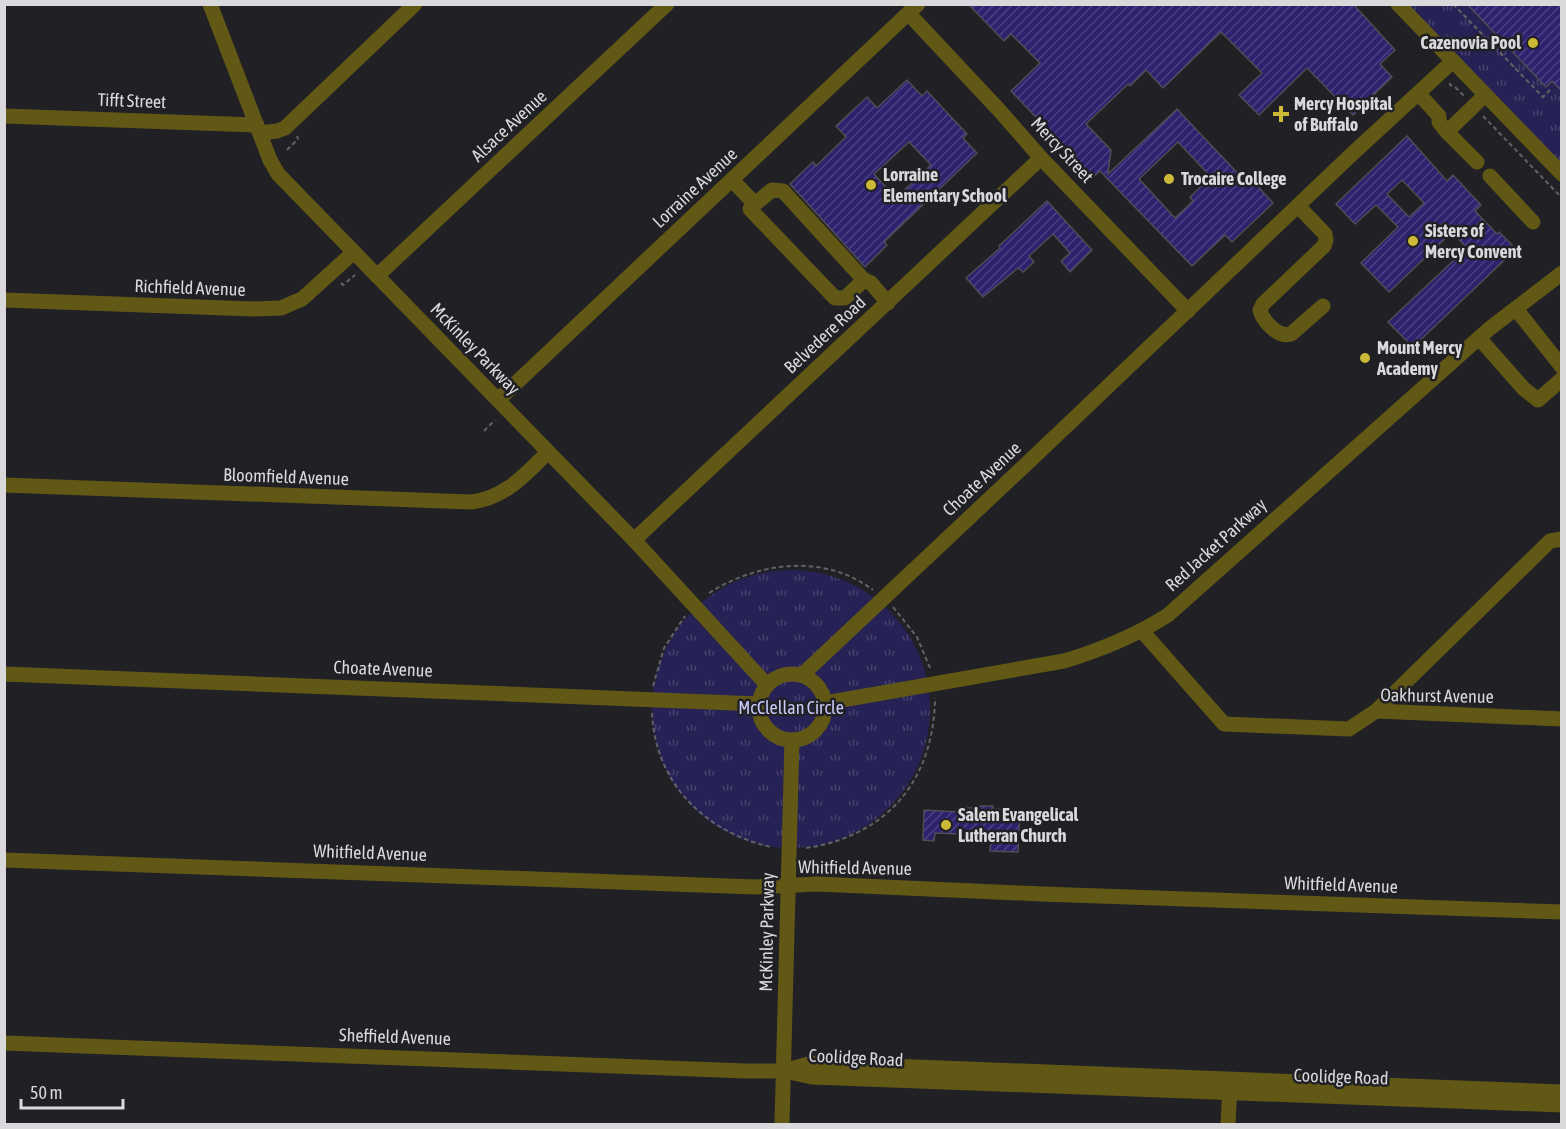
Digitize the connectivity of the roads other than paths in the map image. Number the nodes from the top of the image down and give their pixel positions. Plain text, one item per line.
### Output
1 (210, 4) edge
2 (415, 4) edge
3 (667, 4) edge
4 (1398, 4) edge
5 (1419, 4) edge
6 (914, 9) edge
7 (1416, 22) junction
8 (1453, 61) junction
9 (1416, 97) junction
10 (1479, 100) junction
11 (4, 116) edge
12 (1443, 127) junction
13 (259, 129) junction
14 (1041, 158) junction
15 (1477, 162) dead end
16 (1562, 174) edge
17 (1490, 176) dead end
18 (732, 180) junction
19 (755, 204) junction
20 (1298, 206) junction
21 (1533, 222) dead end
22 (354, 252) junction
23 (1562, 273) edge
24 (377, 276) junction
25 (864, 280) junction
26 (4, 300) edge
27 (888, 303) junction
28 (1323, 306) dead end
29 (1516, 309) junction
30 (1188, 311) junction
31 (1479, 338) junction
32 (1562, 367) edge
33 (1562, 379) edge
34 (498, 400) junction
35 (548, 452) junction
36 (4, 485) edge
37 (1562, 539) edge
38 (634, 540) junction
39 (1142, 631) junction
40 (4, 674) edge
41 (802, 675) junction
42 (767, 685) junction
43 (825, 703) junction
44 (759, 704) junction
45 (1376, 711) junction
46 (1562, 719) edge
47 (792, 740) junction
48 (4, 860) edge
49 (788, 886) junction
50 (1562, 912) edge
51 (4, 1043) edge
52 (784, 1071) junction
53 (1230, 1086) junction
54 (1406, 1092) junction
55 (1562, 1092) edge
56 (1562, 1105) edge
57 (782, 1125) edge
58 (1228, 1125) edge

1 - 13 street, McKinley Parkway
2 - 13 street, Tifft Street
3 - 24 street, Alsace Avenue
4 - 7 street
5 - 7 street
6 - 14 street, Mercy Street
6 - 18 street, Lorraine Avenue
7 - 8 street
8 - 9 street, Choate Avenue
8 - 10 street
9 - 12 street
9 - 20 street, Choate Avenue
10 - 12 street
10 - 16 street
11 - 13 street, Tifft Street
12 - 15 street
13 - 22 street, McKinley Parkway
14 - 27 street, Belvedere Road
14 - 30 street, Mercy Street
17 - 21 street
18 - 19 street
18 - 34 street, Lorraine Avenue
19 - 25 street
19 - 25 street
20 - 28 street
20 - 30 street, Choate Avenue
22 - 24 street, McKinley Parkway
22 - 26 street, Richfield Avenue
23 - 29 street, Red Jacket Parkway
24 - 34 street, McKinley Parkway
25 - 27 street
27 - 38 street, Belvedere Road
29 - 31 street, Red Jacket Parkway
29 - 32 street
30 - 41 street, Choate Avenue
31 - 33 street
31 - 39 street, Red Jacket Parkway
34 - 35 street, McKinley Parkway
35 - 36 street, Bloomfield Avenue
35 - 38 street, McKinley Parkway
37 - 45 street
38 - 42 street, McKinley Parkway
39 - 43 street, Red Jacket Parkway
39 - 45 street, Oakhurst Avenue
40 - 44 street, Choate Avenue
41 - 42 street
41 - 43 street
42 - 44 street
43 - 47 street
44 - 47 street
45 - 46 street, Oakhurst Avenue
47 - 49 street, McKinley Parkway
48 - 49 street, Whitfield Avenue
49 - 50 street, Whitfield Avenue
49 - 52 street, McKinley Parkway
51 - 52 street, Sheffield Avenue
52 - 53 street, Coolidge Road
52 - 57 street, McKinley Parkway
53 - 54 street, Coolidge Road
53 - 58 street
54 - 55 street, Coolidge Road
54 - 56 street, Coolidge Road

